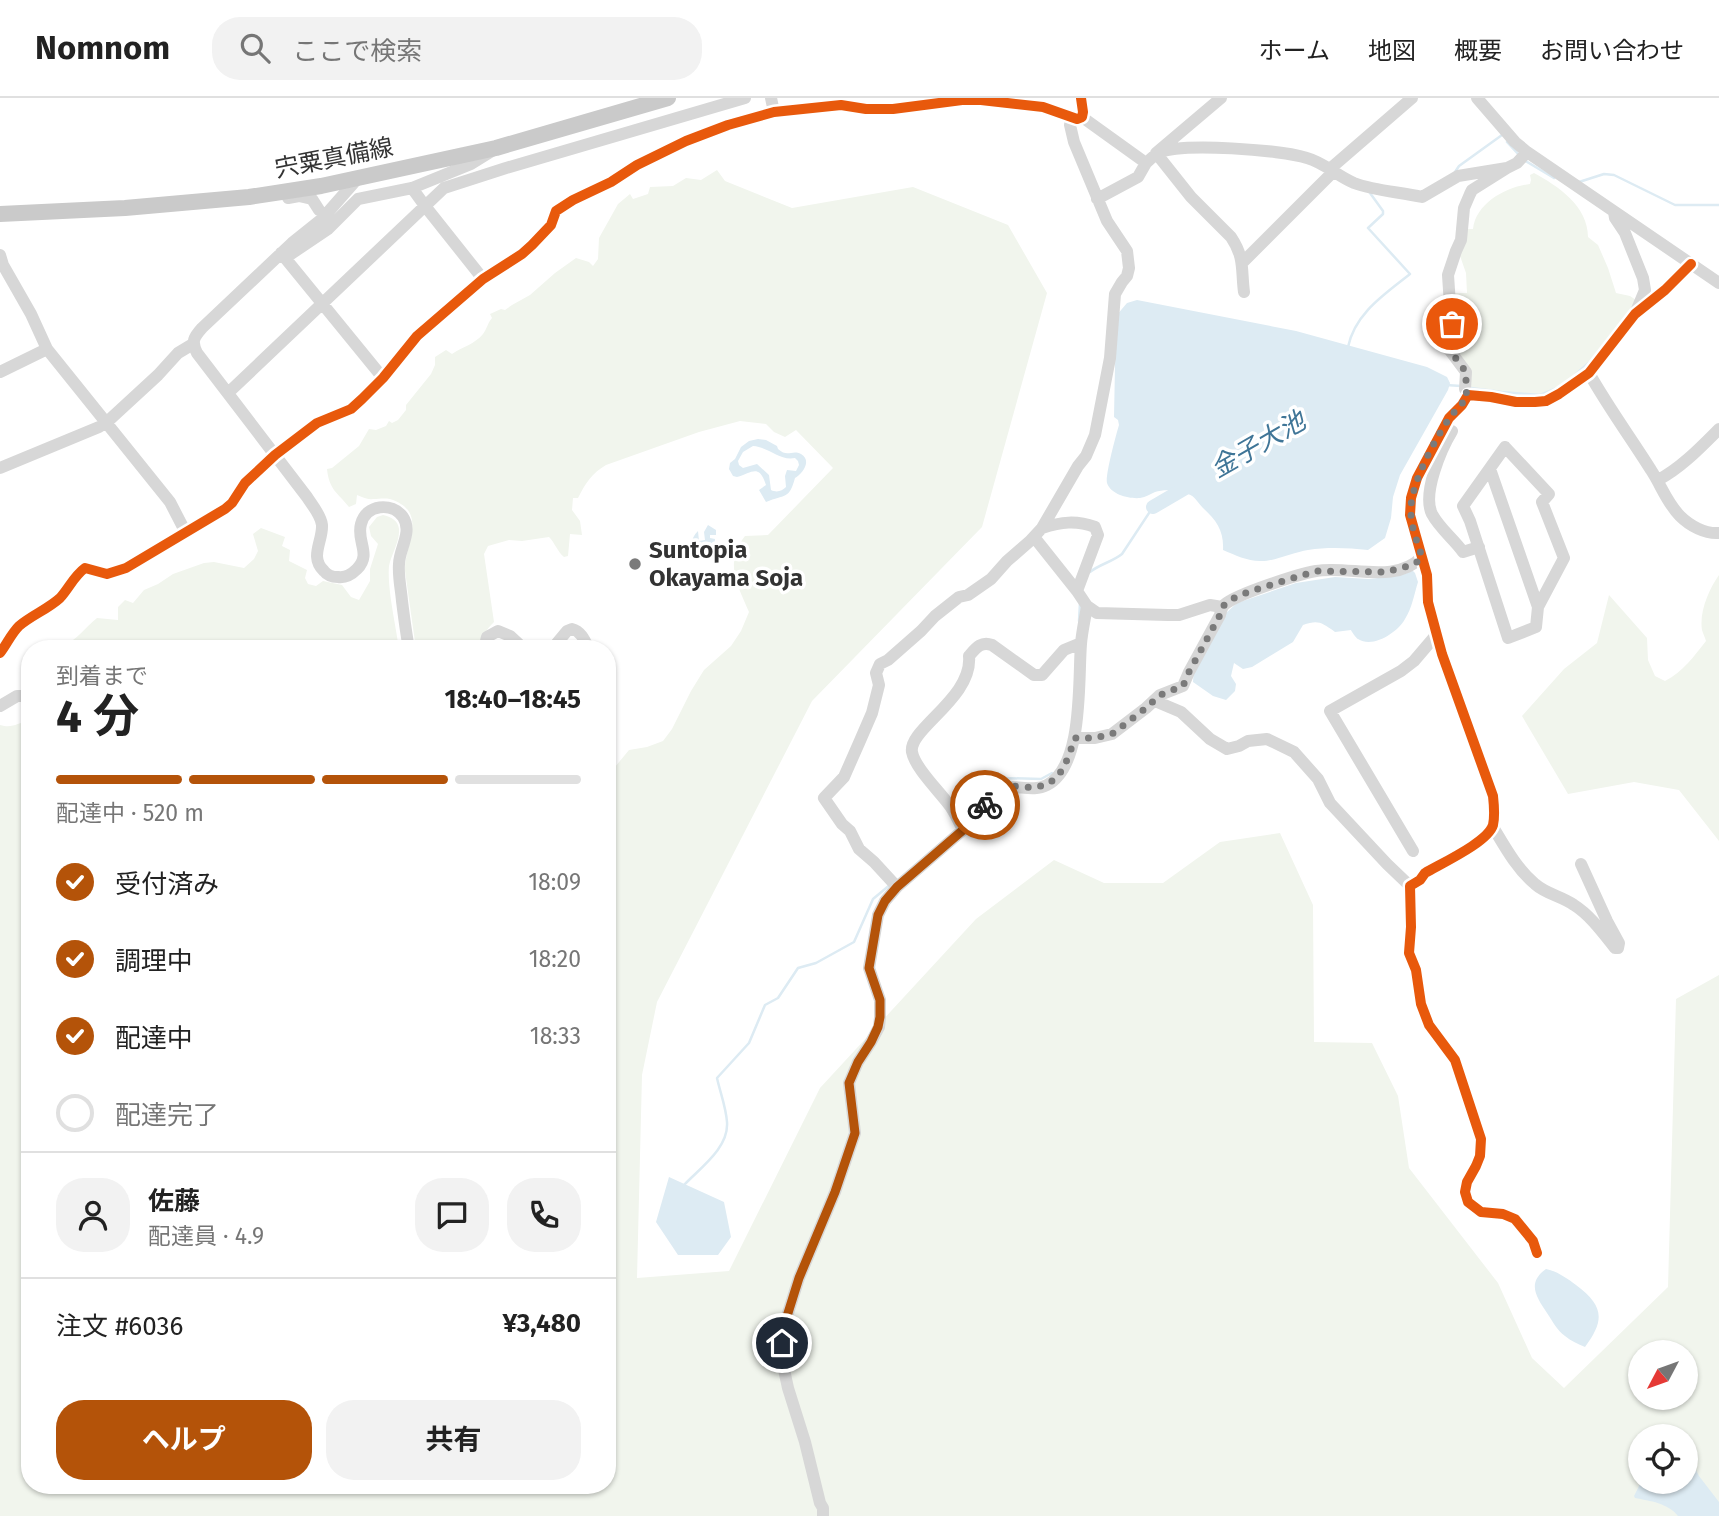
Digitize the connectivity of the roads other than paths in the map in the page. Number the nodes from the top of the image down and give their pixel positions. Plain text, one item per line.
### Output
1 (667, 98) edge
2 (745, 98) edge
3 (771, 98) edge
4 (1081, 98) edge
5 (1221, 98) edge
6 (1412, 98) edge
7 (1484, 100) edge
8 (774, 112) junction
9 (1076, 118) junction
10 (496, 148) junction
11 (1527, 152) junction
12 (1156, 153) junction
13 (1146, 163) junction
14 (1507, 167) junction
15 (1333, 170) junction
16 (358, 178) junction
17 (328, 186) junction
18 (412, 188) junction
19 (249, 197) junction
20 (1097, 198) junction
21 (425, 206) junction
22 (325, 210) junction
23 (1614, 211) junction
24 (0, 214) edge
25 (283, 256) junction
26 (1, 262) edge
27 (1243, 262) junction
28 (1691, 264) junction
29 (483, 279) junction
30 (1719, 284) edge
31 (1244, 292) dead end
32 (323, 303) junction
33 (1635, 314) junction
34 (193, 344) junction
35 (47, 349) junction
36 (0, 372) edge
37 (1589, 373) junction
38 (383, 378) junction
39 (228, 393) junction
40 (1468, 395) junction
41 (1460, 408) junction
42 (107, 422) junction
43 (1719, 429) edge
44 (275, 455) junction
45 (0, 468) edge
46 (1490, 469) junction
47 (1658, 480) junction
48 (186, 533) junction
49 (1038, 533) junction
50 (1719, 533) edge
51 (1479, 547) junction
52 (1422, 557) junction
53 (1077, 591) junction
54 (1087, 606) junction
55 (1222, 607) junction
56 (1538, 607) junction
57 (1437, 634) junction
58 (408, 640) edge
59 (486, 640) edge
60 (514, 640) edge
61 (560, 640) edge
62 (584, 640) edge
63 (1077, 644) junction
64 (0, 653) edge
65 (21, 696) edge
66 (1155, 701) junction
67 (0, 706) edge
68 (1075, 738) junction
69 (1493, 827) junction
70 (963, 830) junction
71 (1413, 851) dead end
72 (1581, 864) dead end
73 (1410, 886) junction
74 (897, 887) junction
75 (1537, 1253) dead end
76 (823, 1516) edge

1 - 10 main road, 宍粟真備線
2 - 21 street
3 - 8 street
4 - 9 street
5 - 12 street
6 - 15 street
7 - 11 street
8 - 9 street
8 - 29 street
9 - 13 street
9 - 20 street
10 - 16 main road, 宍粟真備線
10 - 18 street
11 - 14 street
11 - 23 street
12 - 13 street
12 - 15 street
12 - 27 street
13 - 20 street
14 - 15 street
14 - 40 street
15 - 27 street
16 - 17 main road, 宍粟真備線
16 - 22 street
17 - 19 main road, 宍粟真備線
17 - 22 street
18 - 21 street
18 - 25 street
19 - 22 street
19 - 24 main road, 宍粟真備線
20 - 49 street
21 - 29 street
21 - 32 street
22 - 25 street
23 - 28 street
23 - 33 street
25 - 32 street
25 - 34 street
26 - 35 street
27 - 31 street
28 - 30 street
28 - 33 street
29 - 38 street
32 - 38 street
32 - 39 street
33 - 37 street
34 - 39 street
34 - 42 street
35 - 36 street
35 - 42 street
37 - 40 street
37 - 47 street
38 - 44 street
39 - 44 street
40 - 41 street
41 - 51 street
41 - 52 street
42 - 45 street
42 - 48 street
43 - 47 street
44 - 48 street
44 - 58 street
46 - 51 street
46 - 56 street
46 - 56 street
47 - 50 street
48 - 64 street
49 - 53 street
49 - 53 street
49 - 74 street
51 - 56 street
52 - 55 street
52 - 57 street
53 - 54 street
54 - 55 street
54 - 63 street
55 - 66 street
57 - 69 street
57 - 71 street
59 - 60 street
61 - 62 street
63 - 68 street
63 - 70 street
65 - 67 street
66 - 68 street
66 - 73 street
68 - 70 street
69 - 72 street
69 - 73 street
70 - 74 street
73 - 75 street
74 - 76 street

